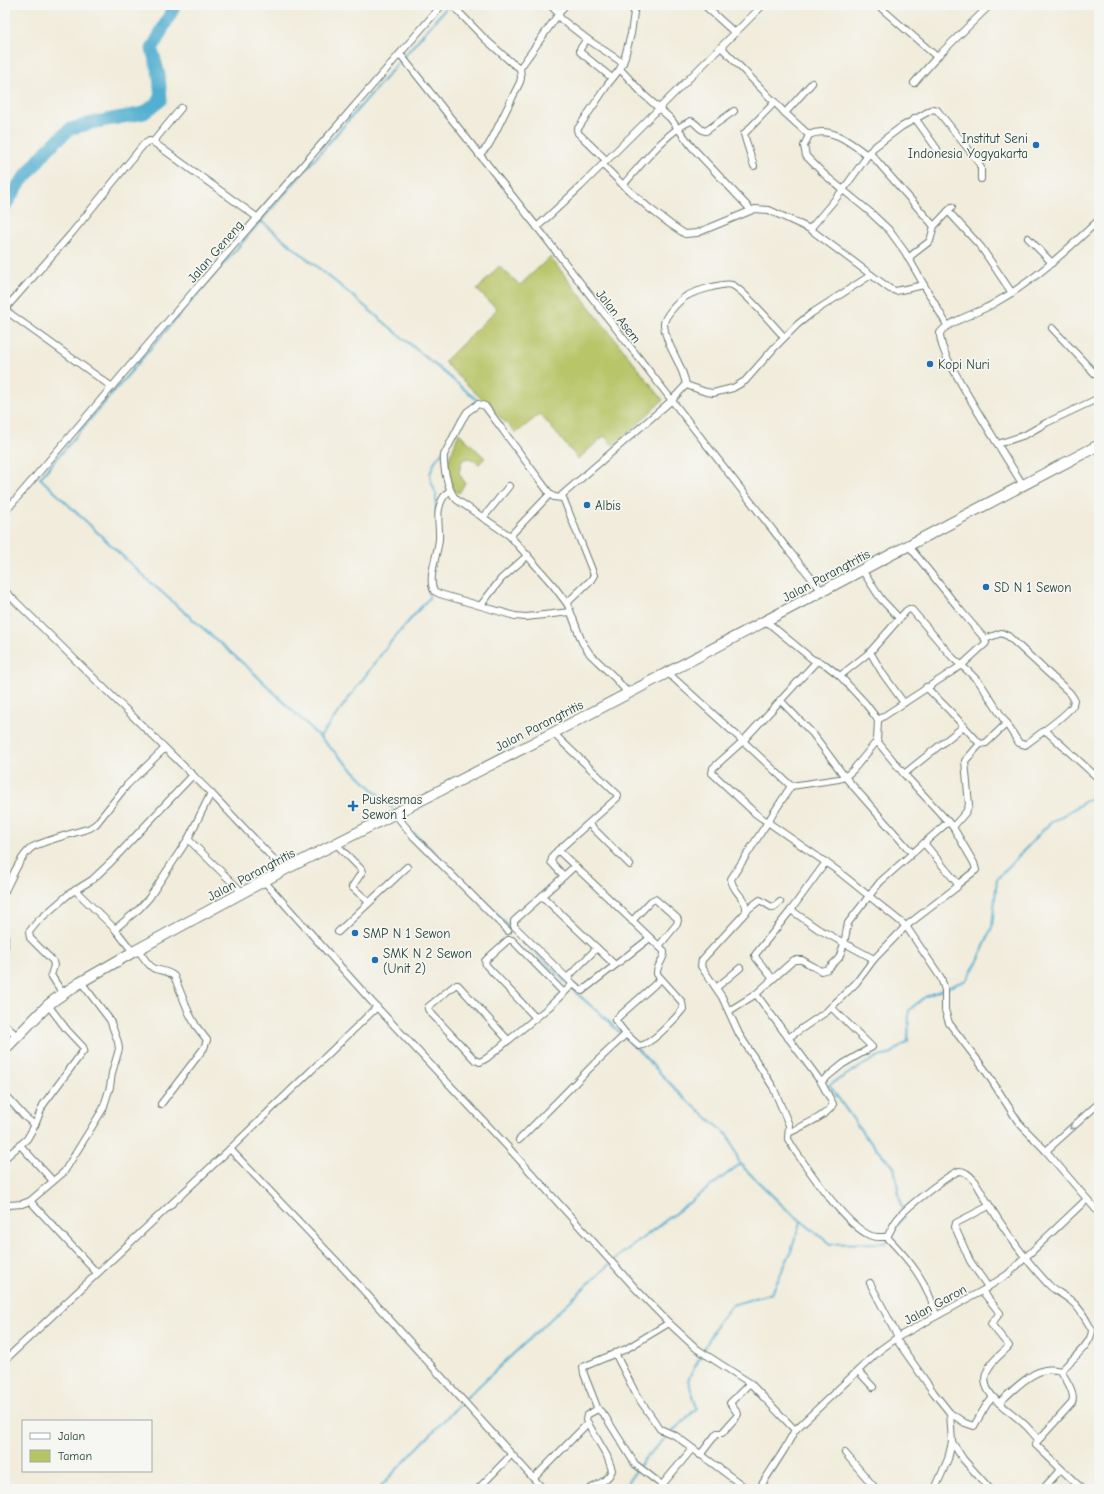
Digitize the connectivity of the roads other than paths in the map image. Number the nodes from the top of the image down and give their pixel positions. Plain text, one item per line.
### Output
1 (442, 5) edge
2 (452, 5) edge
3 (550, 5) edge
4 (566, 5) edge
5 (635, 5) edge
6 (704, 5) edge
7 (990, 5) edge
8 (758, 7) edge
9 (881, 8) dead end
10 (559, 15) junction
11 (735, 33) junction
12 (587, 39) junction
13 (721, 46) junction
14 (400, 54) junction
15 (937, 58) junction
16 (623, 63) junction
17 (520, 68) junction
18 (620, 69) junction
19 (612, 78) junction
20 (812, 83) dead end
21 (914, 83) dead end
22 (775, 102) junction
23 (181, 108) dead end
24 (659, 108) junction
25 (734, 111) dead end
26 (785, 114) junction
27 (915, 118) junction
28 (678, 128) junction
29 (809, 135) junction
30 (153, 142) junction
31 (937, 149) dead end
32 (868, 154) junction
33 (479, 155) junction
34 (604, 162) junction
35 (754, 166) dead end
36 (981, 179) dead end
37 (623, 185) junction
38 (843, 190) junction
39 (751, 210) junction
40 (258, 218) junction
41 (1099, 220) edge
42 (934, 226) junction
43 (537, 227) junction
44 (810, 230) junction
45 (1028, 238) dead end
46 (908, 258) junction
47 (1052, 263) junction
48 (872, 275) junction
49 (924, 285) junction
50 (1012, 293) junction
51 (5, 310) edge
52 (947, 325) junction
53 (1052, 328) dead end
54 (784, 337) junction
55 (1099, 378) edge
56 (686, 385) junction
57 (112, 387) junction
58 (1099, 398) edge
59 (671, 401) junction
60 (998, 444) junction
61 (1099, 445) edge
62 (1023, 485) junction
63 (509, 486) dead end
64 (450, 490) junction
65 (550, 494) junction
66 (562, 498) junction
67 (5, 512) edge
68 (482, 518) junction
69 (510, 536) junction
70 (909, 546) junction
71 (528, 555) junction
72 (862, 570) junction
73 (5, 591) edge
74 (822, 591) junction
75 (480, 604) junction
76 (568, 604) junction
77 (570, 612) junction
78 (899, 618) junction
79 (766, 621) junction
80 (985, 639) junction
81 (870, 652) junction
82 (816, 662) junction
83 (962, 665) junction
84 (668, 673) junction
85 (840, 676) junction
86 (926, 687) junction
87 (628, 693) junction
88 (780, 700) junction
89 (904, 703) junction
90 (878, 720) junction
91 (1007, 723) junction
92 (964, 726) junction
93 (1045, 730) junction
94 (553, 733) junction
95 (742, 741) junction
96 (877, 742) junction
97 (980, 744) junction
98 (164, 748) junction
99 (904, 774) junction
100 (193, 775) junction
101 (845, 777) junction
102 (1099, 779) edge
103 (791, 786) junction
104 (211, 793) junction
105 (395, 814) junction
106 (948, 822) junction
107 (768, 823) junction
108 (589, 824) junction
109 (953, 827) junction
110 (188, 838) junction
111 (924, 843) junction
112 (335, 844) junction
113 (558, 850) junction
114 (912, 853) junction
115 (826, 862) junction
116 (630, 865) dead end
117 (575, 866) junction
118 (407, 867) dead end
119 (284, 870) junction
120 (564, 876) junction
121 (264, 881) junction
122 (957, 885) junction
123 (75, 890) junction
124 (5, 891) edge
125 (242, 892) junction
126 (542, 896) junction
127 (869, 896) junction
128 (369, 902) junction
129 (780, 902) dead end
130 (747, 910) junction
131 (791, 910) junction
132 (632, 921) junction
133 (906, 926) junction
134 (115, 929) junction
135 (508, 931) dead end
136 (338, 932) dead end
137 (5, 937) edge
138 (650, 938) junction
139 (844, 944) junction
140 (5, 946) edge
141 (659, 946) junction
142 (597, 948) junction
143 (136, 951) junction
144 (874, 959) junction
145 (615, 965) junction
146 (740, 968) dead end
147 (567, 978) junction
148 (661, 979) junction
149 (773, 979) junction
150 (81, 982) junction
151 (572, 985) junction
152 (716, 988) junction
153 (565, 992) junction
154 (63, 994) junction
155 (756, 994) junction
156 (48, 1005) junction
157 (376, 1007) junction
158 (831, 1007) junction
159 (729, 1011) junction
160 (536, 1018) junction
161 (5, 1025) edge
162 (17, 1036) junction
163 (623, 1036) junction
164 (788, 1038) junction
165 (508, 1040) junction
166 (5, 1049) edge
167 (821, 1082) junction
168 (5, 1096) edge
169 (1099, 1103) edge
170 (160, 1104) dead end
171 (36, 1126) junction
172 (790, 1133) junction
173 (519, 1140) dead end
174 (20, 1145) junction
175 (230, 1149) junction
176 (1046, 1151) junction
177 (5, 1158) edge
178 (53, 1181) junction
179 (1087, 1199) junction
180 (30, 1201) junction
181 (989, 1206) junction
182 (5, 1207) edge
183 (1099, 1213) edge
184 (888, 1239) junction
185 (1026, 1258) junction
186 (97, 1273) junction
187 (870, 1283) dead end
188 (988, 1287) junction
189 (982, 1291) junction
190 (936, 1315) junction
191 (669, 1323) junction
192 (897, 1338) junction
193 (615, 1353) junction
194 (5, 1360) edge
195 (858, 1371) junction
196 (1061, 1371) junction
197 (750, 1383) junction
198 (872, 1387) dead end
199 (993, 1397) junction
200 (999, 1403) junction
201 (596, 1408) junction
202 (950, 1413) junction
203 (588, 1423) junction
204 (795, 1430) junction
205 (1038, 1439) junction
206 (952, 1442) junction
207 (692, 1450) junction
208 (845, 1453) dead end
209 (511, 1455) junction
210 (700, 1455) junction
211 (1061, 1469) junction
212 (534, 1478) junction
213 (665, 1487) edge
214 (478, 1489) edge
215 (543, 1489) edge
216 (590, 1489) edge
217 (747, 1489) edge
218 (759, 1489) edge
219 (876, 1489) edge
220 (935, 1489) edge
221 (990, 1489) edge
222 (1043, 1489) edge
223 (1082, 1489) edge

1 - 14 street, Jalan Geneng
2 - 17 street
3 - 10 street
4 - 10 street
5 - 16 street
6 - 11 street
7 - 15 street
8 - 11 street
9 - 15 street
10 - 12 street
10 - 17 street
11 - 13 street
12 - 16 street
12 - 19 street
13 - 22 street
13 - 24 street
14 - 33 street, Jalan Asem
14 - 40 street, Jalan Geneng
15 - 21 street
16 - 18 street
17 - 33 street
18 - 19 street
18 - 24 street
19 - 34 street
20 - 26 street
22 - 26 street
22 - 35 street
23 - 30 street
24 - 28 street
24 - 34 street
25 - 28 street
26 - 29 street
27 - 31 street
27 - 32 street
27 - 36 street
28 - 37 street
28 - 39 street
29 - 32 street
29 - 38 street
30 - 40 street
30 - 51 street
32 - 38 street
32 - 42 street
33 - 43 street, Jalan Asem
34 - 37 street
34 - 43 street
37 - 39 street
38 - 44 street
38 - 46 street
39 - 44 street
40 - 57 street, Jalan Geneng
41 - 47 street
42 - 46 street
42 - 50 street
43 - 59 street, Jalan Asem
44 - 48 street
45 - 47 street
46 - 49 street
47 - 50 street
48 - 49 street
48 - 54 street
49 - 52 street
50 - 52 street
51 - 57 street
52 - 60 street
53 - 55 street
54 - 56 street
54 - 56 street
56 - 59 street
57 - 67 street, Jalan Geneng
58 - 60 street
59 - 66 street
59 - 74 street, Jalan Asem
60 - 62 street
61 - 62 main road, Jalan Parangtritis
62 - 70 main road, Jalan Parangtritis
63 - 68 street
64 - 65 street
64 - 68 street
64 - 75 street
65 - 66 street
65 - 69 street
66 - 76 street
68 - 69 street
69 - 71 street
70 - 72 main road, Jalan Parangtritis
70 - 80 street
71 - 75 street
71 - 76 street
72 - 74 main road, Jalan Parangtritis
72 - 78 street
73 - 98 street
74 - 79 main road, Jalan Parangtritis
75 - 77 street
76 - 77 street
77 - 87 street
78 - 81 street
78 - 83 street
79 - 82 street
79 - 84 main road, Jalan Parangtritis
80 - 83 street
80 - 93 street
81 - 85 street
81 - 89 street
82 - 85 street
82 - 88 street
83 - 86 street
83 - 91 street
84 - 87 main road, Jalan Parangtritis
84 - 95 street
85 - 90 street
86 - 89 street
86 - 92 street
87 - 94 main road, Jalan Parangtritis
88 - 95 street
88 - 101 street
89 - 90 street
90 - 96 street
91 - 93 street
91 - 97 street
92 - 97 street
92 - 99 street
93 - 102 street
94 - 105 main road, Jalan Parangtritis
94 - 108 street
95 - 103 street
95 - 107 street
96 - 99 street
96 - 101 street
97 - 109 street
98 - 100 street
98 - 124 street
99 - 106 street
100 - 104 street
100 - 123 street
101 - 103 street
101 - 114 street
103 - 107 street
104 - 110 street
104 - 119 street
105 - 112 main road, Jalan Parangtritis
105 - 135 street
106 - 109 street
106 - 111 street
107 - 115 street
107 - 130 street
108 - 113 street
108 - 116 street
109 - 122 street
110 - 125 street
110 - 134 street
111 - 114 street
111 - 122 street
112 - 119 main road, Jalan Parangtritis
112 - 128 street
113 - 117 street
113 - 120 street
114 - 127 street
115 - 127 street
115 - 131 street
117 - 120 street
117 - 132 street
118 - 128 street
119 - 121 main road, Jalan Parangtritis
120 - 126 street
121 - 125 main road, Jalan Parangtritis
121 - 157 street
122 - 133 street
123 - 134 street
123 - 154 street
125 - 143 main road, Jalan Parangtritis
126 - 142 street
126 - 147 street
127 - 133 street
127 - 139 street
128 - 136 street
129 - 130 street
130 - 152 street
131 - 139 street
131 - 149 street
132 - 138 street
132 - 141 street
133 - 144 street
133 - 176 street
134 - 143 street
137 - 140 street
138 - 141 street
138 - 145 street
139 - 144 street
139 - 149 street
141 - 148 street
142 - 145 street
142 - 147 street
143 - 150 main road, Jalan Parangtritis
143 - 170 street
144 - 158 street
145 - 151 street
146 - 152 street
147 - 151 street
148 - 163 street
148 - 163 street
149 - 155 street
150 - 154 main road, Jalan Parangtritis
150 - 178 street
151 - 153 street
152 - 159 street
153 - 160 street
153 - 160 street
154 - 156 main road, Jalan Parangtritis
155 - 159 street
155 - 164 street
156 - 162 main road, Jalan Parangtritis
156 - 171 street
157 - 175 street
157 - 191 street
158 - 164 street
158 - 167 street
159 - 172 street
160 - 165 street
161 - 162 street
162 - 166 main road, Jalan Parangtritis
163 - 173 street
164 - 167 street
165 - 165 street
167 - 172 street
168 - 171 street
169 -> 176 street
171 - 174 street
172 - 184 street
174 - 177 street
174 - 178 street
175 - 186 street
175 - 209 street
176 - 179 street
178 - 180 street
179 - 183 street
179 - 185 street, Jalan Garon
180 - 182 street
180 - 186 street
181 - 184 street
181 - 185 street
181 - 188 street
184 - 190 street
185 - 188 street, Jalan Garon
185 - 196 street
186 - 194 street
187 - 192 street
188 - 189 street, Jalan Garon
189 - 190 street, Jalan Garon
189 - 199 street
190 - 192 street, Jalan Garon
191 - 193 street
191 - 197 street
192 - 195 street, Jalan Garon
192 - 202 street
193 - 201 street
193 - 207 street
195 - 198 street
195 - 204 street, Jalan Garon
196 - 200 street
196 - 205 street
197 - 204 street
197 - 210 street
199 - 200 street
199 - 202 street
200 - 205 street
201 - 203 street
201 - 213 street
202 - 206 street
203 - 212 street
203 - 216 street
204 - 218 street, Jalan Garon
205 - 211 street
206 - 220 street
206 - 221 street
207 - 210 street
207 - 213 street
208 - 219 street
209 - 212 street
209 - 214 street
210 - 217 street
211 - 222 street
211 - 223 street
212 - 215 street

